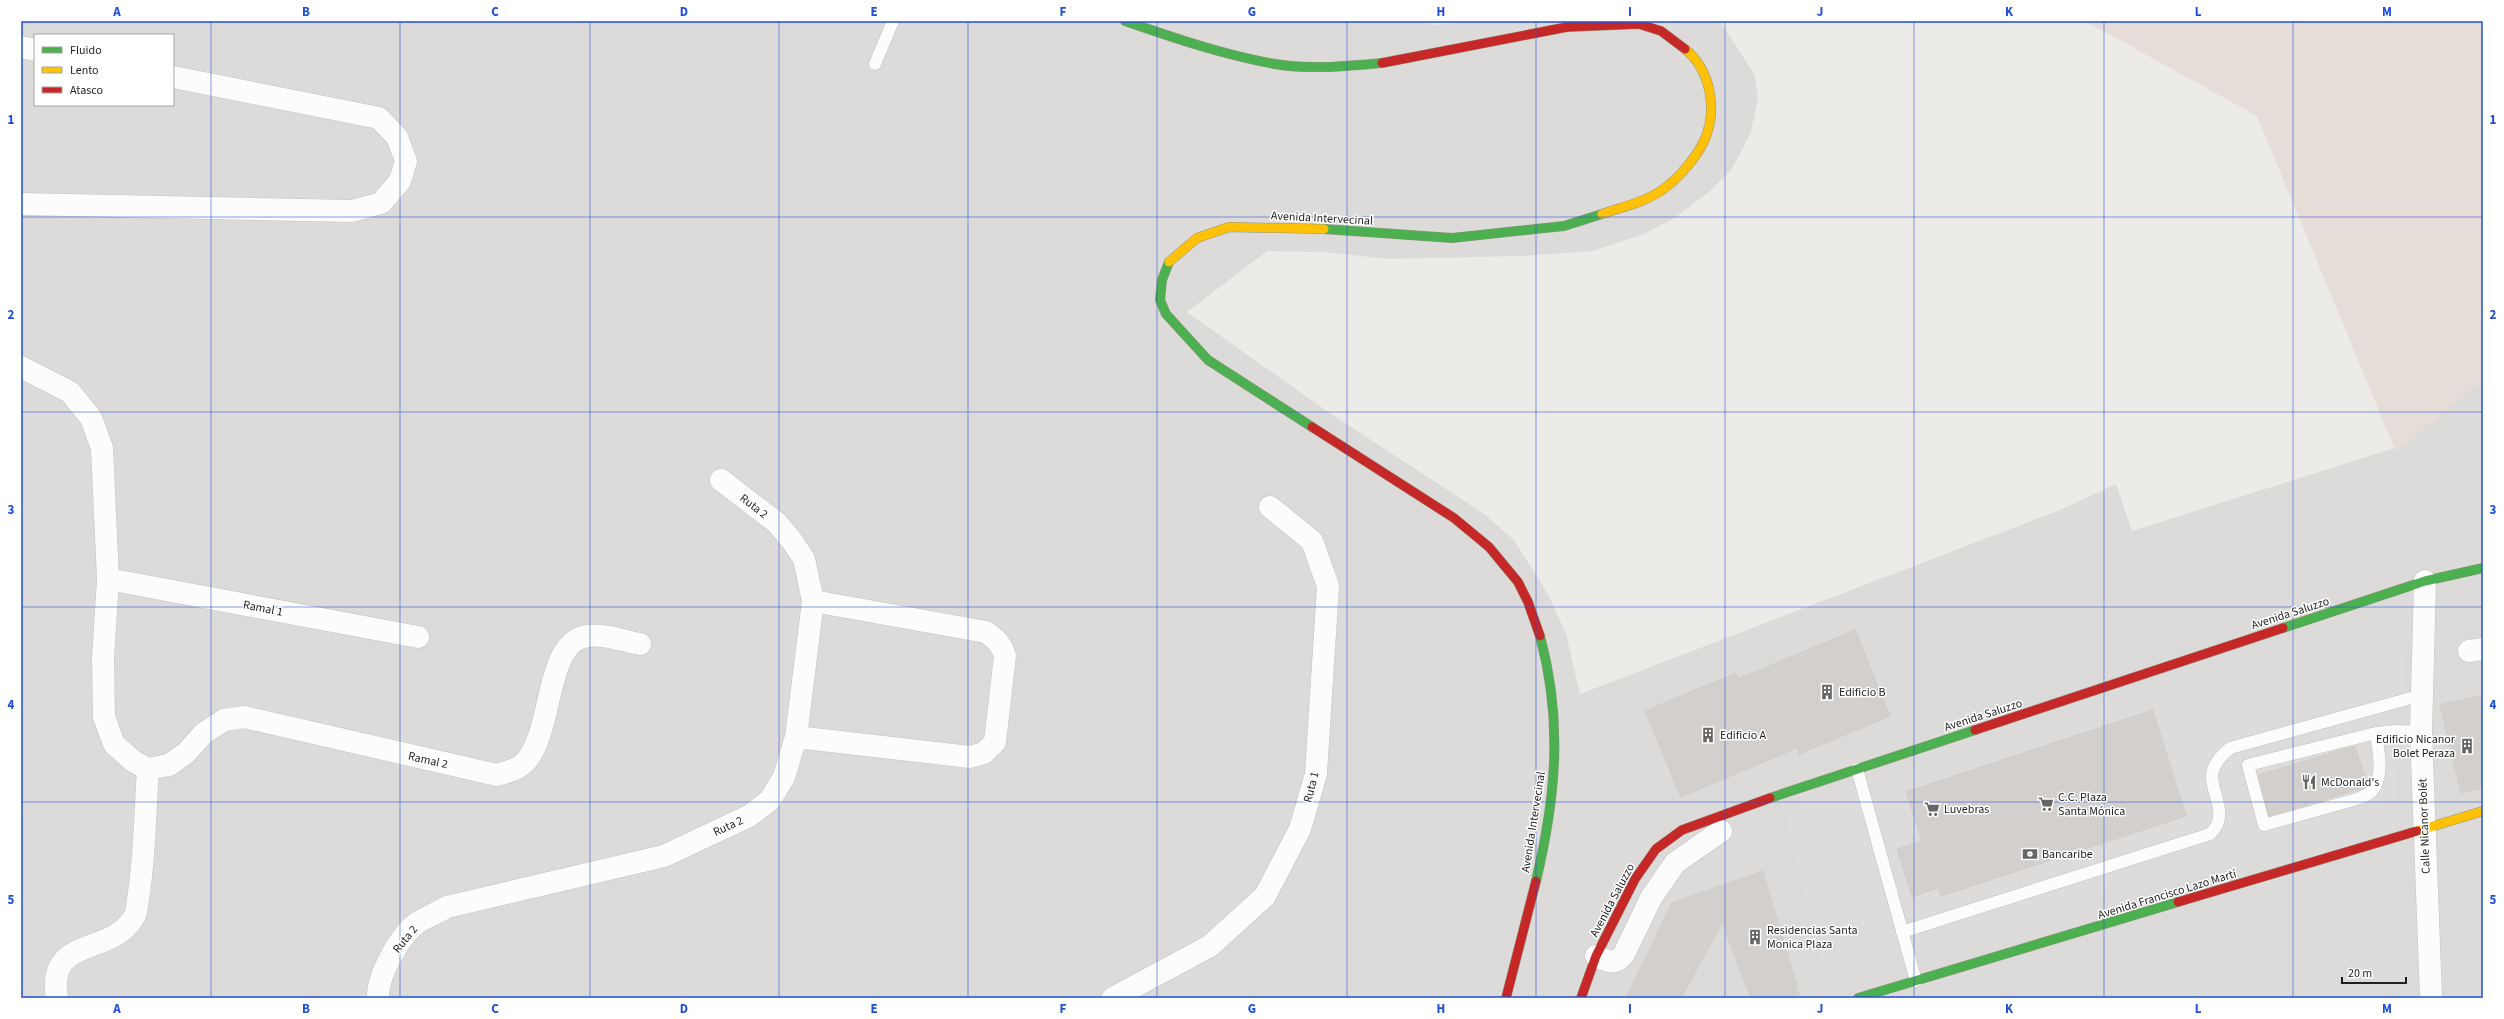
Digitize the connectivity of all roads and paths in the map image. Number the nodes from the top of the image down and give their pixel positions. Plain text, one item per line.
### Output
1 (893, 21) edge
2 (1125, 21) edge
3 (21, 47) edge
4 (34, 50) edge
5 (875, 64) dead end
6 (174, 77) edge
7 (21, 204) edge
8 (21, 367) edge
9 (721, 480) dead end
10 (1270, 507) dead end
11 (2483, 568) edge
12 (108, 579) junction
13 (2424, 581) junction
14 (813, 601) junction
15 (418, 637) dead end
16 (640, 644) dead end
17 (2422, 695) junction
18 (2421, 732) junction
19 (2376, 734) junction
20 (796, 737) junction
21 (148, 769) junction
22 (1857, 770) junction
23 (2483, 812) edge
24 (2423, 830) junction
25 (1721, 831) dead end
26 (1902, 932) junction
27 (1596, 956) junction
28 (1916, 981) junction
29 (57, 998) edge
30 (378, 998) edge
31 (1112, 998) edge
32 (1506, 998) edge
33 (1581, 998) edge
34 (1858, 998) edge
35 (2431, 998) edge

1 - 5 lane
2 - 32 main road, Avenida Intervecinal
3 - 4 street
6 - 7 street
8 - 12 street
9 - 14 street, Ruta 2
10 - 31 street, Ruta 1
11 - 13 main road, Avenida Saluzzo
12 - 15 street, Ramal 1
12 - 21 street
13 - 17 street, Calle Nicanor Bolét
13 - 22 main road, Avenida Saluzzo
14 - 20 street, Ruta 2
14 - 20 street
16 - 21 street, Ramal 2
17 - 18 street, Calle Nicanor Bolét
17 - 26 lane
18 - 19 lane
18 - 24 street, Calle Nicanor Bolét
19 - 19 lane
20 - 30 street, Ruta 2
21 - 29 street
22 - 26 lane
22 - 27 main road, Avenida Saluzzo
23 - 24 main road, Avenida Francisco Lazo Martí
24 - 28 main road, Avenida Francisco Lazo Martí
24 - 35 street, Calle Nicanor Bolét
25 - 27 street
26 - 28 lane
27 - 33 main road, Avenida Saluzzo
28 - 34 main road, Avenida Francisco Lazo Martí

